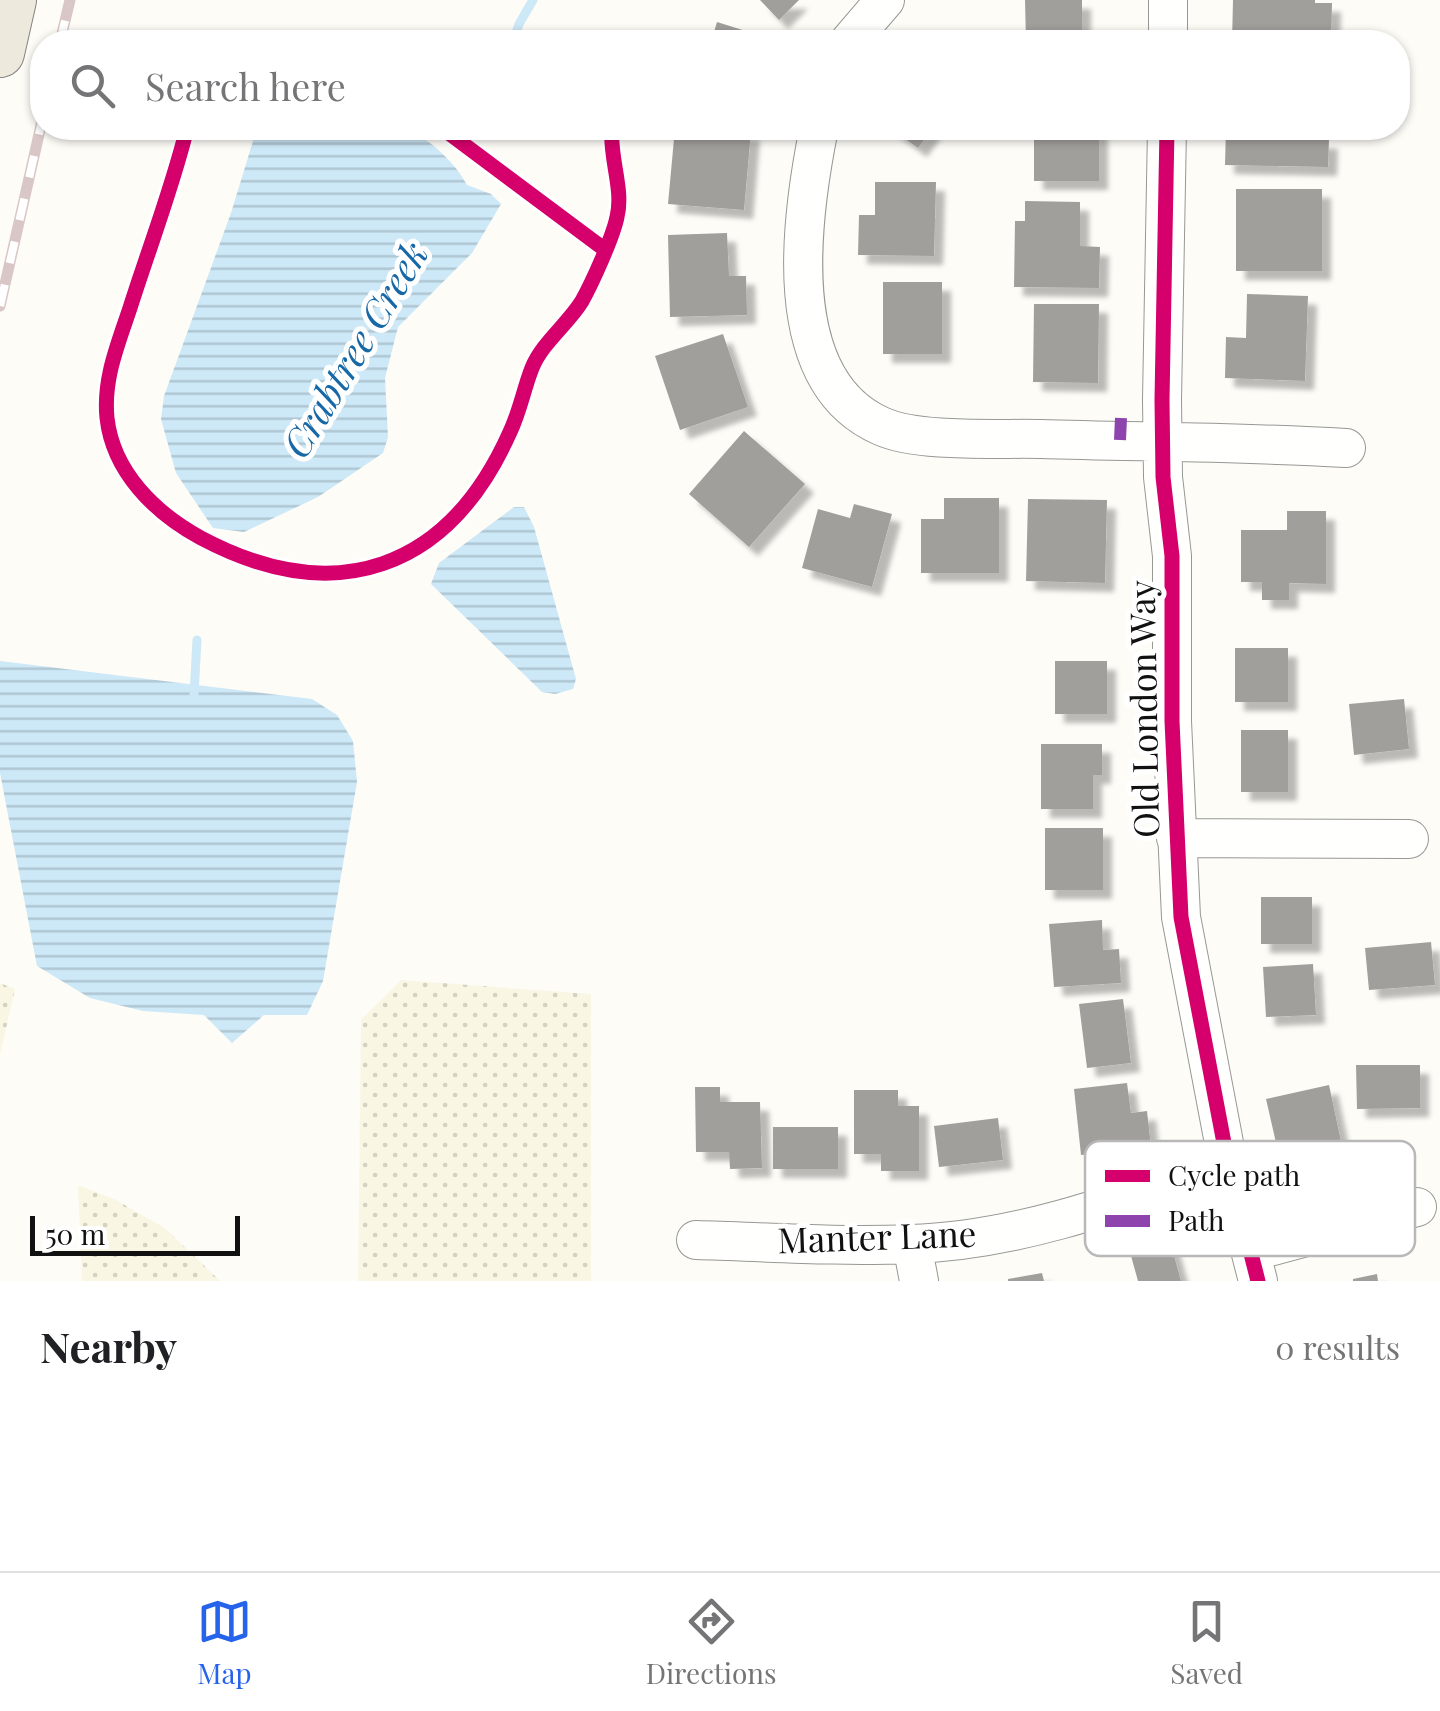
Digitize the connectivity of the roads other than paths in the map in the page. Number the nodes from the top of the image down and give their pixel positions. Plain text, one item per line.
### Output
1 (12, 0) edge
2 (884, 0) edge
3 (1168, 0) edge
4 (859, 30) edge
5 (1168, 30) edge
6 (0, 53) edge
7 (816, 140) edge
8 (1166, 140) edge
9 (1163, 440) junction
10 (1346, 448) dead end
11 (1176, 838) junction
12 (1408, 838) dead end
13 (1224, 1141) edge
14 (1085, 1212) edge
15 (696, 1240) dead end
16 (1281, 1256) edge
17 (916, 1263) edge
18 (1254, 1266) edge

1 - 6 main road
2 - 4 street
3 - 5 street
7 - 9 street
8 - 9 street, Old London Way
9 - 10 street
9 - 11 street, Old London Way
11 - 12 street
11 - 13 street, Old London Way
14 - 17 street, Manter Lane
15 - 17 street, Manter Lane
16 - 18 street

